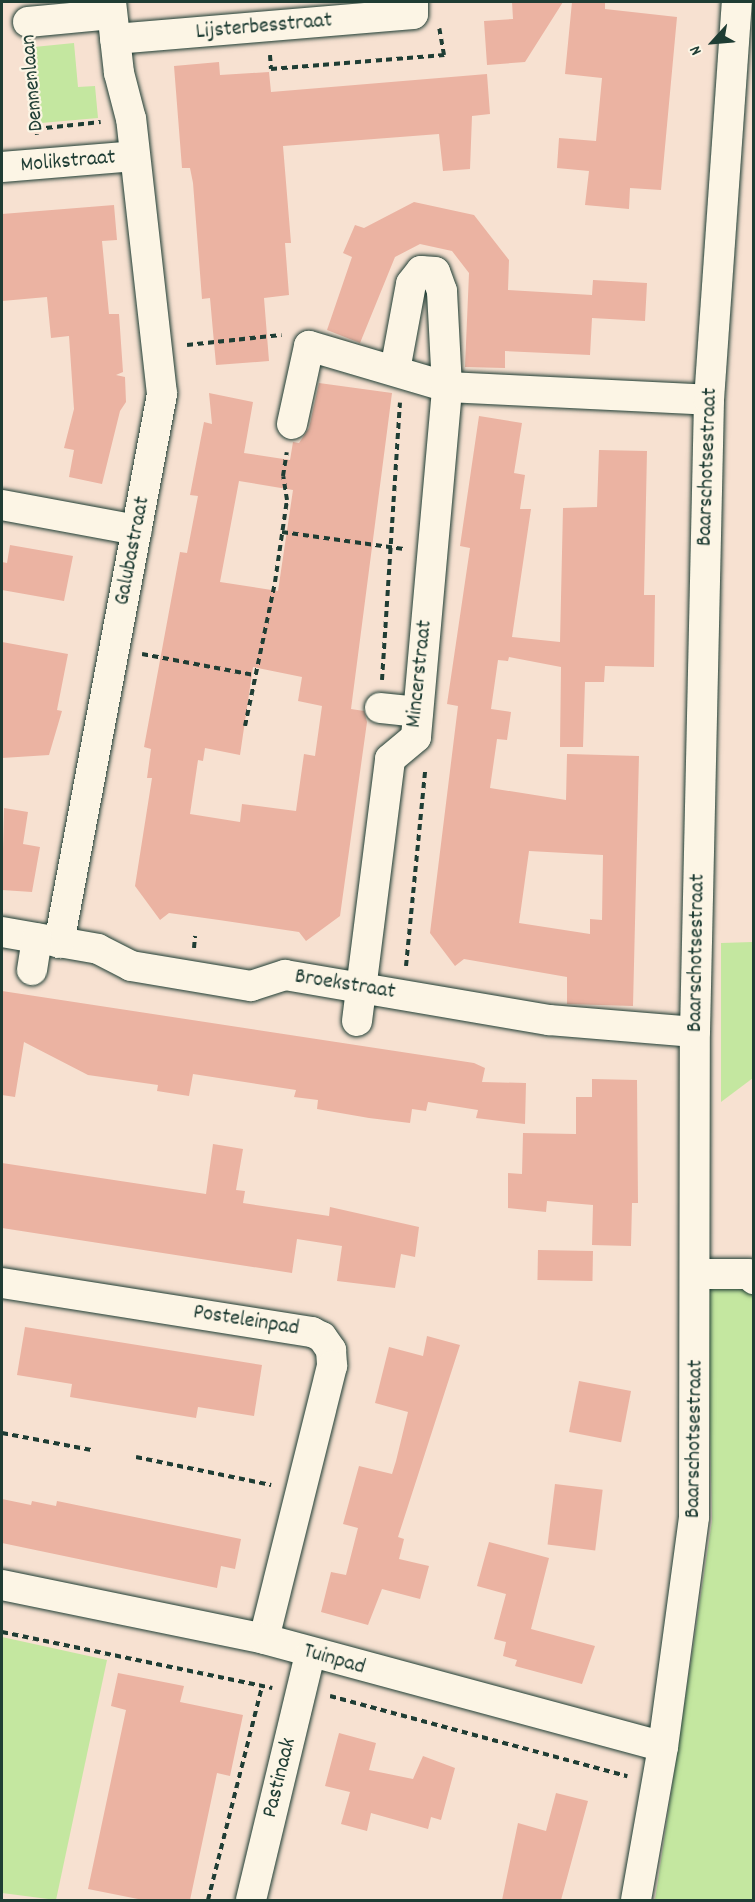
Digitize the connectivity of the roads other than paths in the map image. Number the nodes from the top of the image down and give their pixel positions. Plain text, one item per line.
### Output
1 (737, 2) edge
2 (413, 8) edge
3 (113, 18) edge
4 (27, 22) road end
5 (135, 156) junction
6 (2, 167) edge
7 (399, 372) junction
8 (447, 387) junction
9 (709, 400) junction
10 (292, 424) road end
11 (2, 505) edge
12 (137, 530) junction
13 (380, 708) road end
14 (417, 724) junction
15 (2, 932) edge
16 (48, 940) junction
17 (32, 970) dead end
18 (361, 986) junction
19 (357, 1021) dead end
20 (694, 1032) junction
21 (696, 1274) junction
22 (753, 1279) edge
23 (2, 1284) edge
24 (2, 1585) edge
25 (264, 1639) junction
26 (310, 1655) junction
27 (663, 1747) junction
28 (251, 1900) edge
29 (636, 1900) edge

1 - 9 street, Baarschotsestraat
2 - 3 street, Lijsterbesstraat
3 - 4 street, Lijsterbesstraat
3 - 5 street
5 - 6 street, Molikstraat
5 - 12 street, Galubastraat
7 - 8 street
7 - 8 street, Mincerstraat
7 - 10 street
8 - 9 street
8 - 14 street, Mincerstraat
9 - 20 street, Baarschotsestraat
11 - 12 street
12 - 16 street, Galubastraat
13 - 14 street
14 - 18 street, Mincerstraat
15 - 16 street, Broekstraat
16 - 17 street, Galubastraat
16 - 18 street, Broekstraat
18 - 19 street, Mincerstraat
18 - 20 street, Broekstraat
20 - 21 street, Baarschotsestraat
21 - 22 street
21 - 27 street, Baarschotsestraat
23 - 25 street, Posteleinpad
24 - 25 street, Tuinpad
25 - 26 street, Tuinpad
26 - 27 street, Tuinpad
26 - 28 street, Pastinaak
27 - 29 street, Baarschotsestraat

